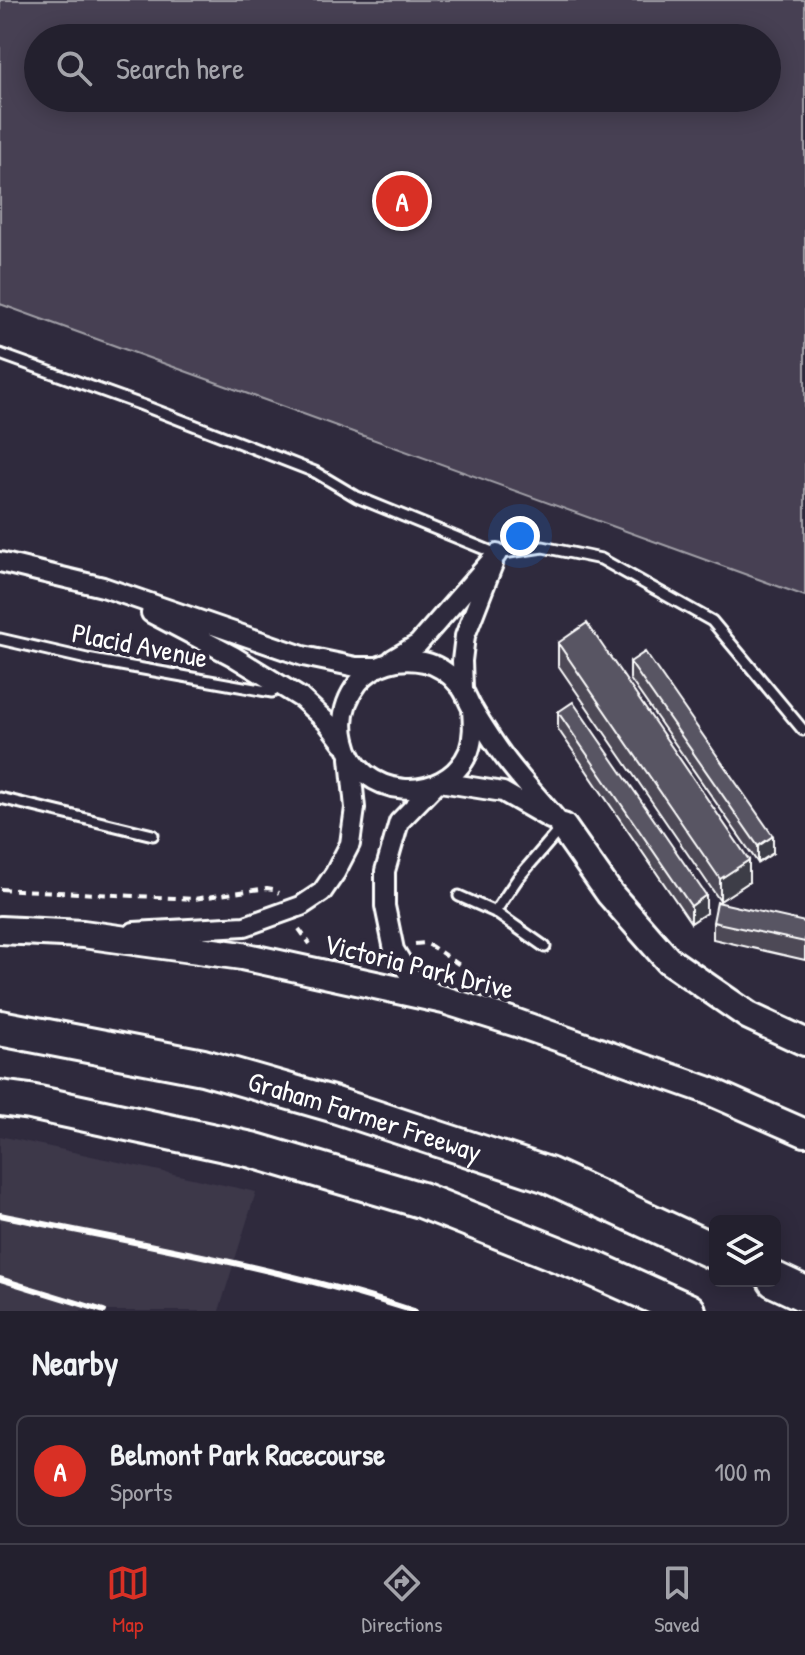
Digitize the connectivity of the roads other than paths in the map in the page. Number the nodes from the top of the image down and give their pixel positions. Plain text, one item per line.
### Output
1 (0, 354) edge
2 (497, 554) junction
3 (0, 562) edge
4 (103, 587) junction
5 (0, 639) edge
6 (382, 665) junction
7 (463, 688) junction
8 (272, 692) dead end
9 (472, 709) junction
10 (803, 730) edge
11 (348, 752) junction
12 (438, 783) junction
13 (0, 798) edge
14 (563, 827) junction
15 (153, 835) dead end
16 (459, 896) dead end
17 (495, 912) junction
18 (0, 930) edge
19 (83, 934) junction
20 (545, 947) dead end
21 (444, 1000) junction
22 (0, 1028) edge
23 (805, 1042) edge
24 (0, 1098) edge
25 (805, 1133) edge
26 (709, 1249) edge
27 (781, 1283) edge
28 (805, 1294) edge
29 (688, 1311) edge

1 - 2 lane
2 - 6 street
2 - 7 street
2 - 10 lane
3 - 4 street
4 - 6 street
4 - 11 street
5 - 8 lane, Placid Avenue
6 - 7 street
6 - 11 street
7 - 9 street
9 - 12 street
9 - 14 street
11 - 12 street
11 - 19 street
12 - 14 street
12 - 21 street
13 - 15 lane
14 - 17 lane
14 - 23 street
16 - 17 lane
17 - 20 lane
18 - 19 street, Victoria Park Drive
19 - 21 street, Victoria Park Drive
21 - 25 street, Victoria Park Drive
22 - 26 highway, Graham Farmer Freeway
24 - 29 highway
27 - 28 highway

